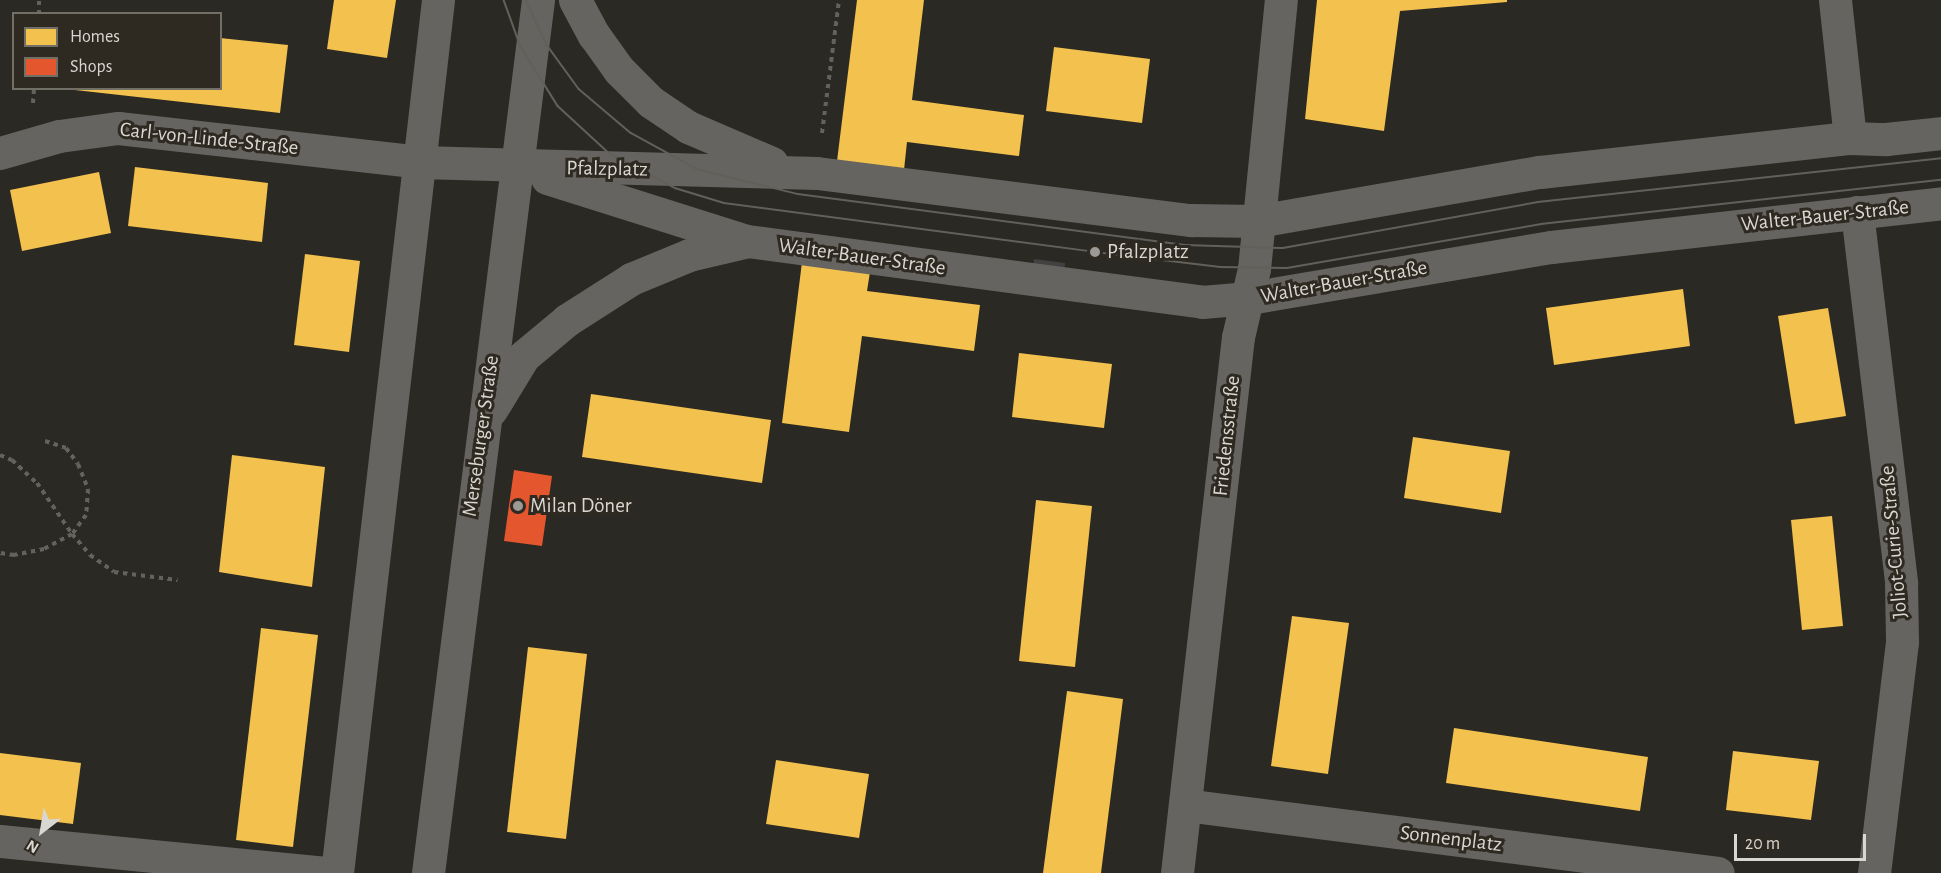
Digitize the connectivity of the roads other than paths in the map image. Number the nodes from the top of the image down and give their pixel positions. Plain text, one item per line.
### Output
1 (438, 0) edge
2 (538, 0) edge
3 (575, 0) edge
4 (1281, 0) edge
5 (1835, 0) edge
6 (1941, 133) edge
7 (1850, 138) junction
8 (0, 153) edge
9 (420, 162) junction
10 (517, 167) junction
11 (817, 173) junction
12 (1941, 203) edge
13 (1857, 212) junction
14 (1258, 221) junction
15 (747, 241) junction
16 (1249, 298) junction
17 (484, 422) junction
18 (1185, 805) junction
19 (0, 841) edge
20 (328, 873) edge
21 (337, 873) edge
22 (428, 873) edge
23 (1177, 873) edge
24 (1718, 873) edge
25 (1874, 873) edge

1 - 9 street
2 - 10 street, Merseburger Straße
3 - 11 street
4 - 14 street, Friedensstraße
5 - 7 street
6 - 7 street
7 - 14 street
8 - 9 street, Carl-von-Linde-Straße
9 - 10 street, Pfalzplatz
9 - 21 street
10 - 11 street, Pfalzplatz
10 - 15 street, Pfalzplatz
10 - 17 street, Merseburger Straße
11 - 14 street
12 - 13 street, Walter-Bauer-Straße
13 - 16 street, Walter-Bauer-Straße
13 - 25 street, Joliot-Curie-Straße
14 - 16 street, Friedensstraße
15 - 16 street, Walter-Bauer-Straße
15 - 17 street
16 - 18 street, Friedensstraße
17 - 22 street, Merseburger Straße
18 - 23 street, Friedensstraße
18 - 24 street, Sonnenplatz
19 - 20 street

